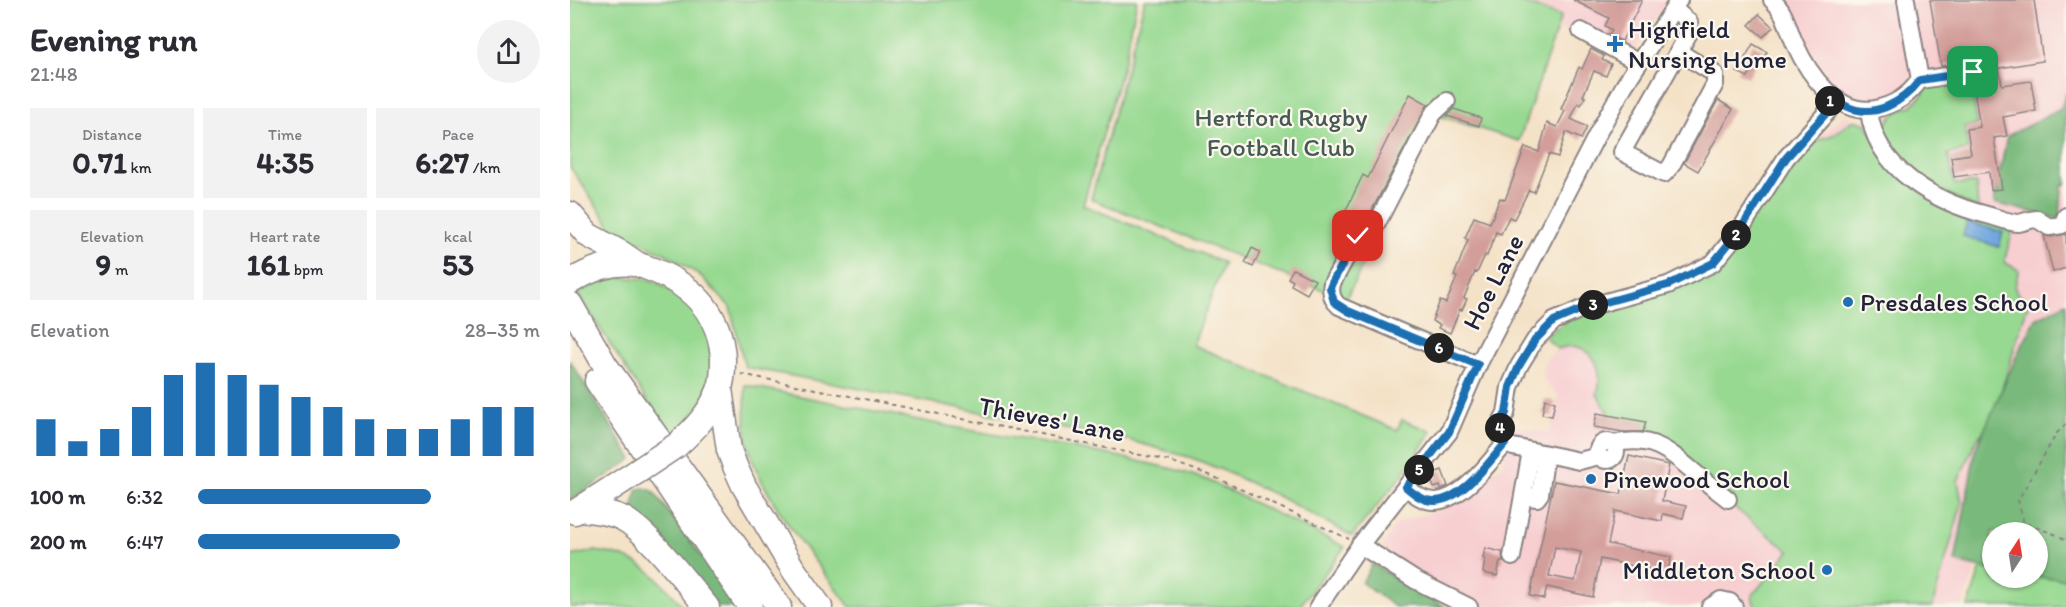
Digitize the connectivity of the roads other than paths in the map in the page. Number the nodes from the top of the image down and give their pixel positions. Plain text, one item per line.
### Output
1 (1772, 0) edge
2 (1906, 0) edge
3 (1677, 4) edge
4 (1581, 31) dead end
5 (1679, 52) junction
6 (1640, 63) junction
7 (1973, 72) dead end
8 (1920, 80) junction
9 (1832, 94) junction
10 (1447, 101) dead end
11 (1869, 110) junction
12 (570, 214) edge
13 (2066, 216) edge
14 (637, 264) junction
15 (571, 289) edge
16 (570, 338) edge
17 (1478, 365) junction
18 (722, 380) junction
19 (1505, 444) junction
20 (1538, 452) junction
21 (1406, 487) junction
22 (1728, 500) dead end
23 (575, 512) edge
24 (1360, 545) junction
25 (1512, 557) dead end
26 (708, 607) edge
27 (750, 607) edge
28 (779, 607) edge
29 (820, 607) edge
30 (1318, 607) edge
31 (1469, 607) edge
32 (1710, 607) edge
33 (1734, 607) edge

1 - 9 street
2 - 8 street
3 - 5 street
3 - 6 street, Hoe Lane
4 - 6 street
5 - 5 street
6 - 17 street, Hoe Lane
7 - 8 street
8 - 11 street
9 - 11 street
9 - 19 street
10 - 17 street
11 - 13 street
12 - 14 highway
14 - 15 highway
14 - 18 highway
15 - 28 highway
16 - 27 highway
17 - 21 street, Hoe Lane
18 - 23 highway, bridge
18 - 29 highway
19 - 20 street
19 - 21 street
20 - 22 street
20 - 25 street
21 - 24 street, Hoe Lane
23 - 26 highway
24 - 30 street, Hoe Lane
24 - 31 street
32 - 33 street

